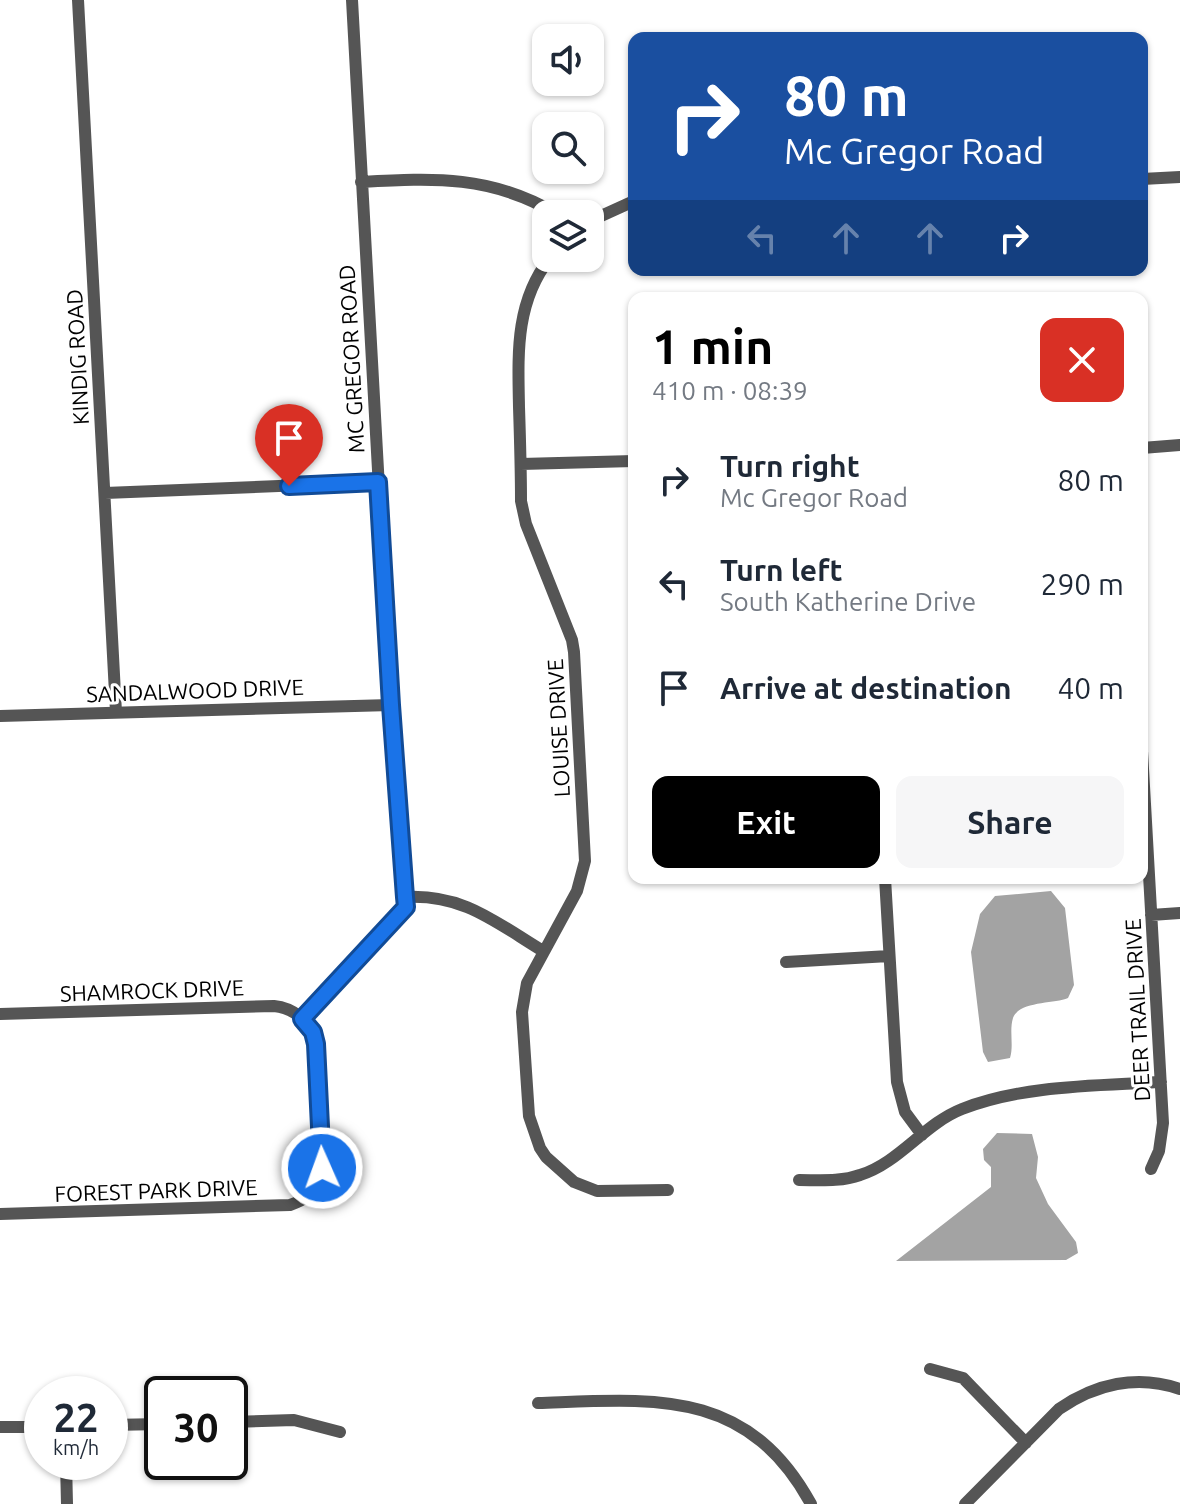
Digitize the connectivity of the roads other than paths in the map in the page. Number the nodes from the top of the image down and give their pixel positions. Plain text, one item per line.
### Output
1 (78, 0) edge
2 (352, 0) edge
3 (1180, 177) edge
4 (1148, 179) edge
5 (361, 182) junction
6 (532, 202) edge
7 (628, 204) edge
8 (604, 215) edge
9 (540, 272) edge
10 (1180, 445) edge
11 (1148, 448) edge
12 (628, 461) edge
13 (521, 464) junction
14 (378, 482) junction
15 (105, 493) junction
16 (391, 705) junction
17 (116, 712) junction
18 (0, 716) edge
19 (1148, 864) edge
20 (885, 884) edge
21 (405, 897) junction
22 (1180, 913) edge
23 (1151, 915) junction
24 (543, 951) junction
25 (889, 956) junction
26 (786, 962) dead end
27 (0, 1014) edge
28 (302, 1019) junction
29 (1161, 1082) junction
30 (922, 1135) junction
31 (1151, 1169) dead end
32 (799, 1180) dead end
33 (668, 1190) dead end
34 (0, 1214) edge
35 (930, 1369) dead end
36 (1180, 1389) edge
37 (538, 1403) dead end
38 (248, 1421) edge
39 (0, 1427) edge
40 (24, 1427) edge
41 (340, 1432) dead end
42 (1026, 1443) junction
43 (66, 1480) edge
44 (67, 1504) edge
45 (811, 1504) edge
46 (965, 1504) edge

1 - 15 street, KINDIG ROAD
2 - 5 street, MC GREGOR ROAD
3 - 4 street
5 - 6 street
5 - 14 street, MC GREGOR ROAD
7 - 8 street
9 - 13 street, LOUISE DRIVE
10 - 11 street
12 - 13 street
13 - 24 street, LOUISE DRIVE
14 - 15 street
14 - 16 street, MC GREGOR ROAD
15 - 17 street, KINDIG ROAD
16 - 17 street, SANDALWOOD DRIVE
16 - 21 street, MC GREGOR ROAD
17 - 18 street, SANDALWOOD DRIVE
19 - 23 street, DEER TRAIL DRIVE
20 - 25 street
21 - 24 street
21 - 28 street
22 - 23 street
23 - 29 street, DEER TRAIL DRIVE
24 - 33 street, LOUISE DRIVE
25 - 26 street
25 - 30 street
27 - 28 street, SHAMROCK DRIVE
28 - 34 street, FOREST PARK DRIVE
29 - 30 street
29 - 31 street, DEER TRAIL DRIVE
30 - 32 street
35 - 42 street
36 - 42 street
37 - 45 street
38 - 41 street
39 - 40 street
42 - 46 street
43 - 44 street

